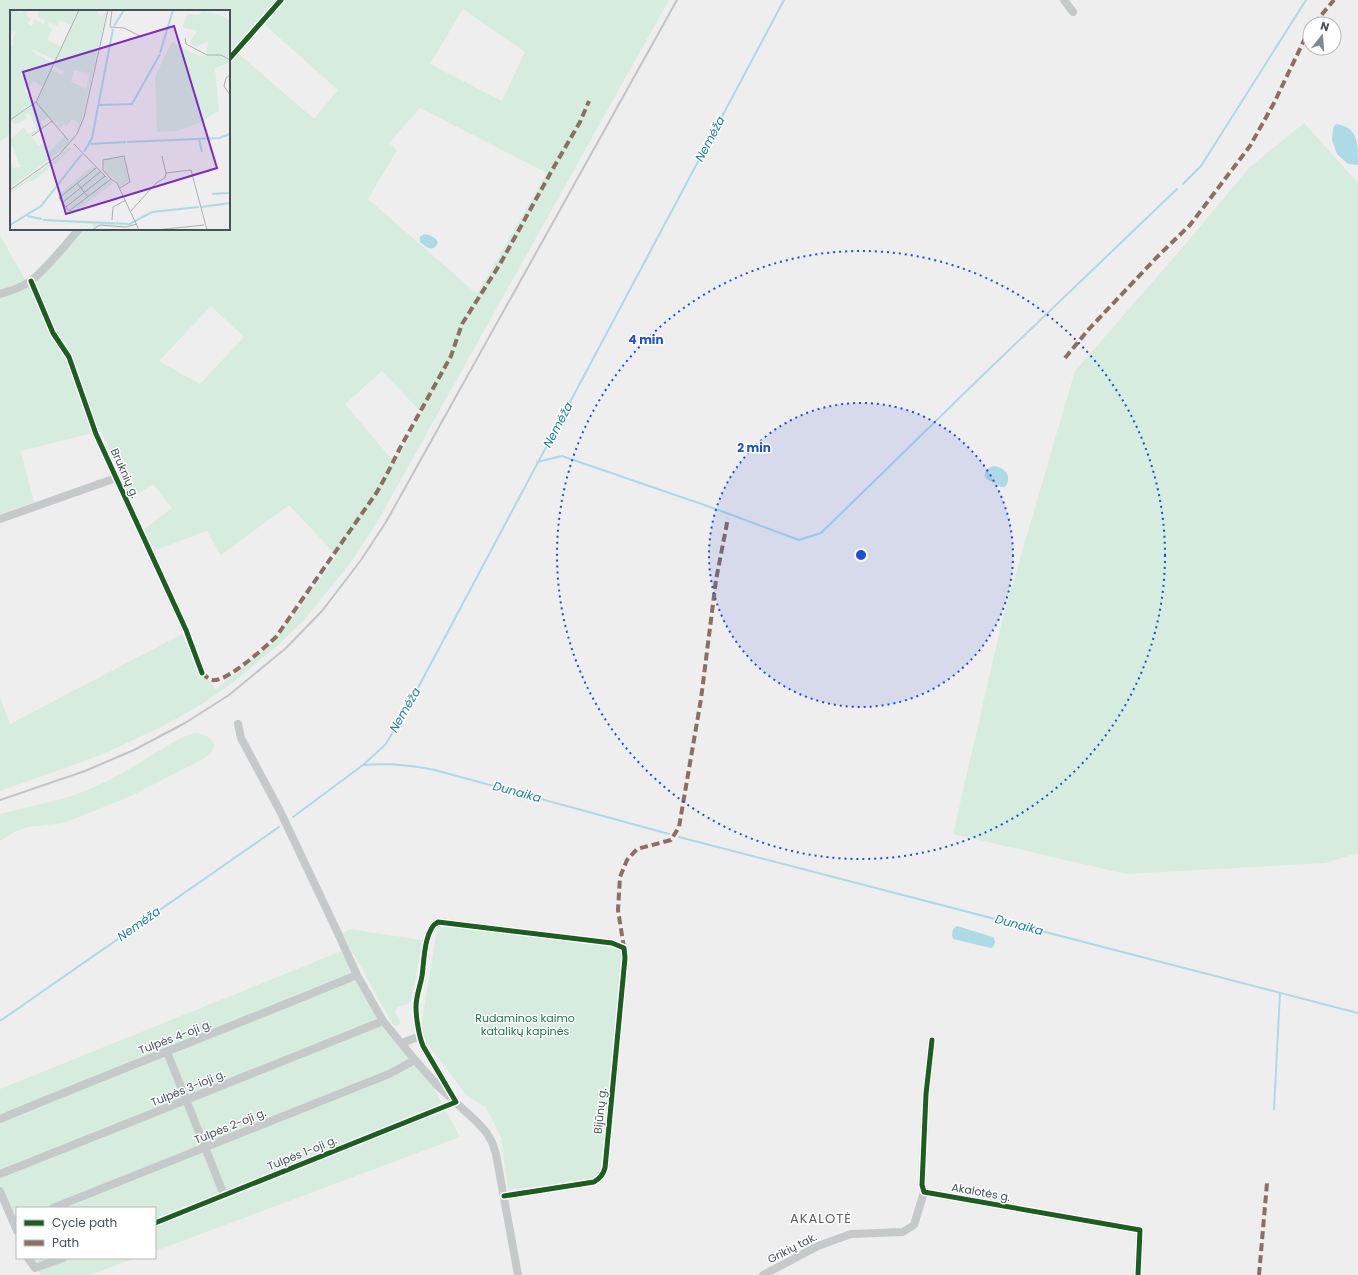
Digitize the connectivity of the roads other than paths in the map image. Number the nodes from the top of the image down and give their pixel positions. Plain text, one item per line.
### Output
1 (281, 0) edge
2 (1064, 0) edge
3 (1073, 12) dead end
4 (230, 58) edge
5 (78, 230) edge
6 (31, 281) junction
7 (0, 294) edge
8 (116, 478) junction
9 (0, 519) edge
10 (202, 673) dead end
11 (238, 724) dead end
12 (357, 975) junction
13 (383, 1021) junction
14 (420, 1036) junction
15 (932, 1040) dead end
16 (402, 1043) junction
17 (167, 1052) junction
18 (415, 1060) junction
19 (186, 1100) junction
20 (456, 1102) junction
21 (0, 1119) edge
22 (205, 1148) junction
23 (0, 1174) edge
24 (0, 1191) edge
25 (924, 1192) junction
26 (224, 1195) junction
27 (504, 1196) junction
28 (56, 1207) edge
29 (156, 1223) edge
30 (16, 1225) edge
31 (29, 1259) edge
32 (60, 1259) edge
33 (518, 1275) edge
34 (763, 1275) edge
35 (1138, 1275) edge

1 - 4 street
2 - 3 street
5 - 6 street
6 - 7 street
6 - 8 street, Bruknių g.
8 - 9 street
8 - 10 street, Bruknių g.
11 - 12 street
12 - 13 street
12 - 17 street, Tulpės 4-oji g.
13 - 16 street
13 - 19 street, Tulpės 3-ioji g.
14 - 16 street
14 - 20 street
14 - 27 street, Bijūnų g.
15 - 25 street
16 - 18 street
17 - 19 street
17 - 21 street, Tulpės 4-oji g.
18 - 20 street
18 - 22 street, Tulpės 2-oji g.
19 - 22 street
19 - 23 street, Tulpės 3-ioji g.
20 - 26 street, Tulpės 1-oji g.
20 - 27 street
22 - 26 street
22 - 28 street, Tulpės 2-oji g.
24 - 30 street
25 - 34 street, Grikių tak.
25 - 35 street, Akalotės g.
26 - 29 street, Tulpės 1-oji g.
27 - 33 street
31 - 32 street

